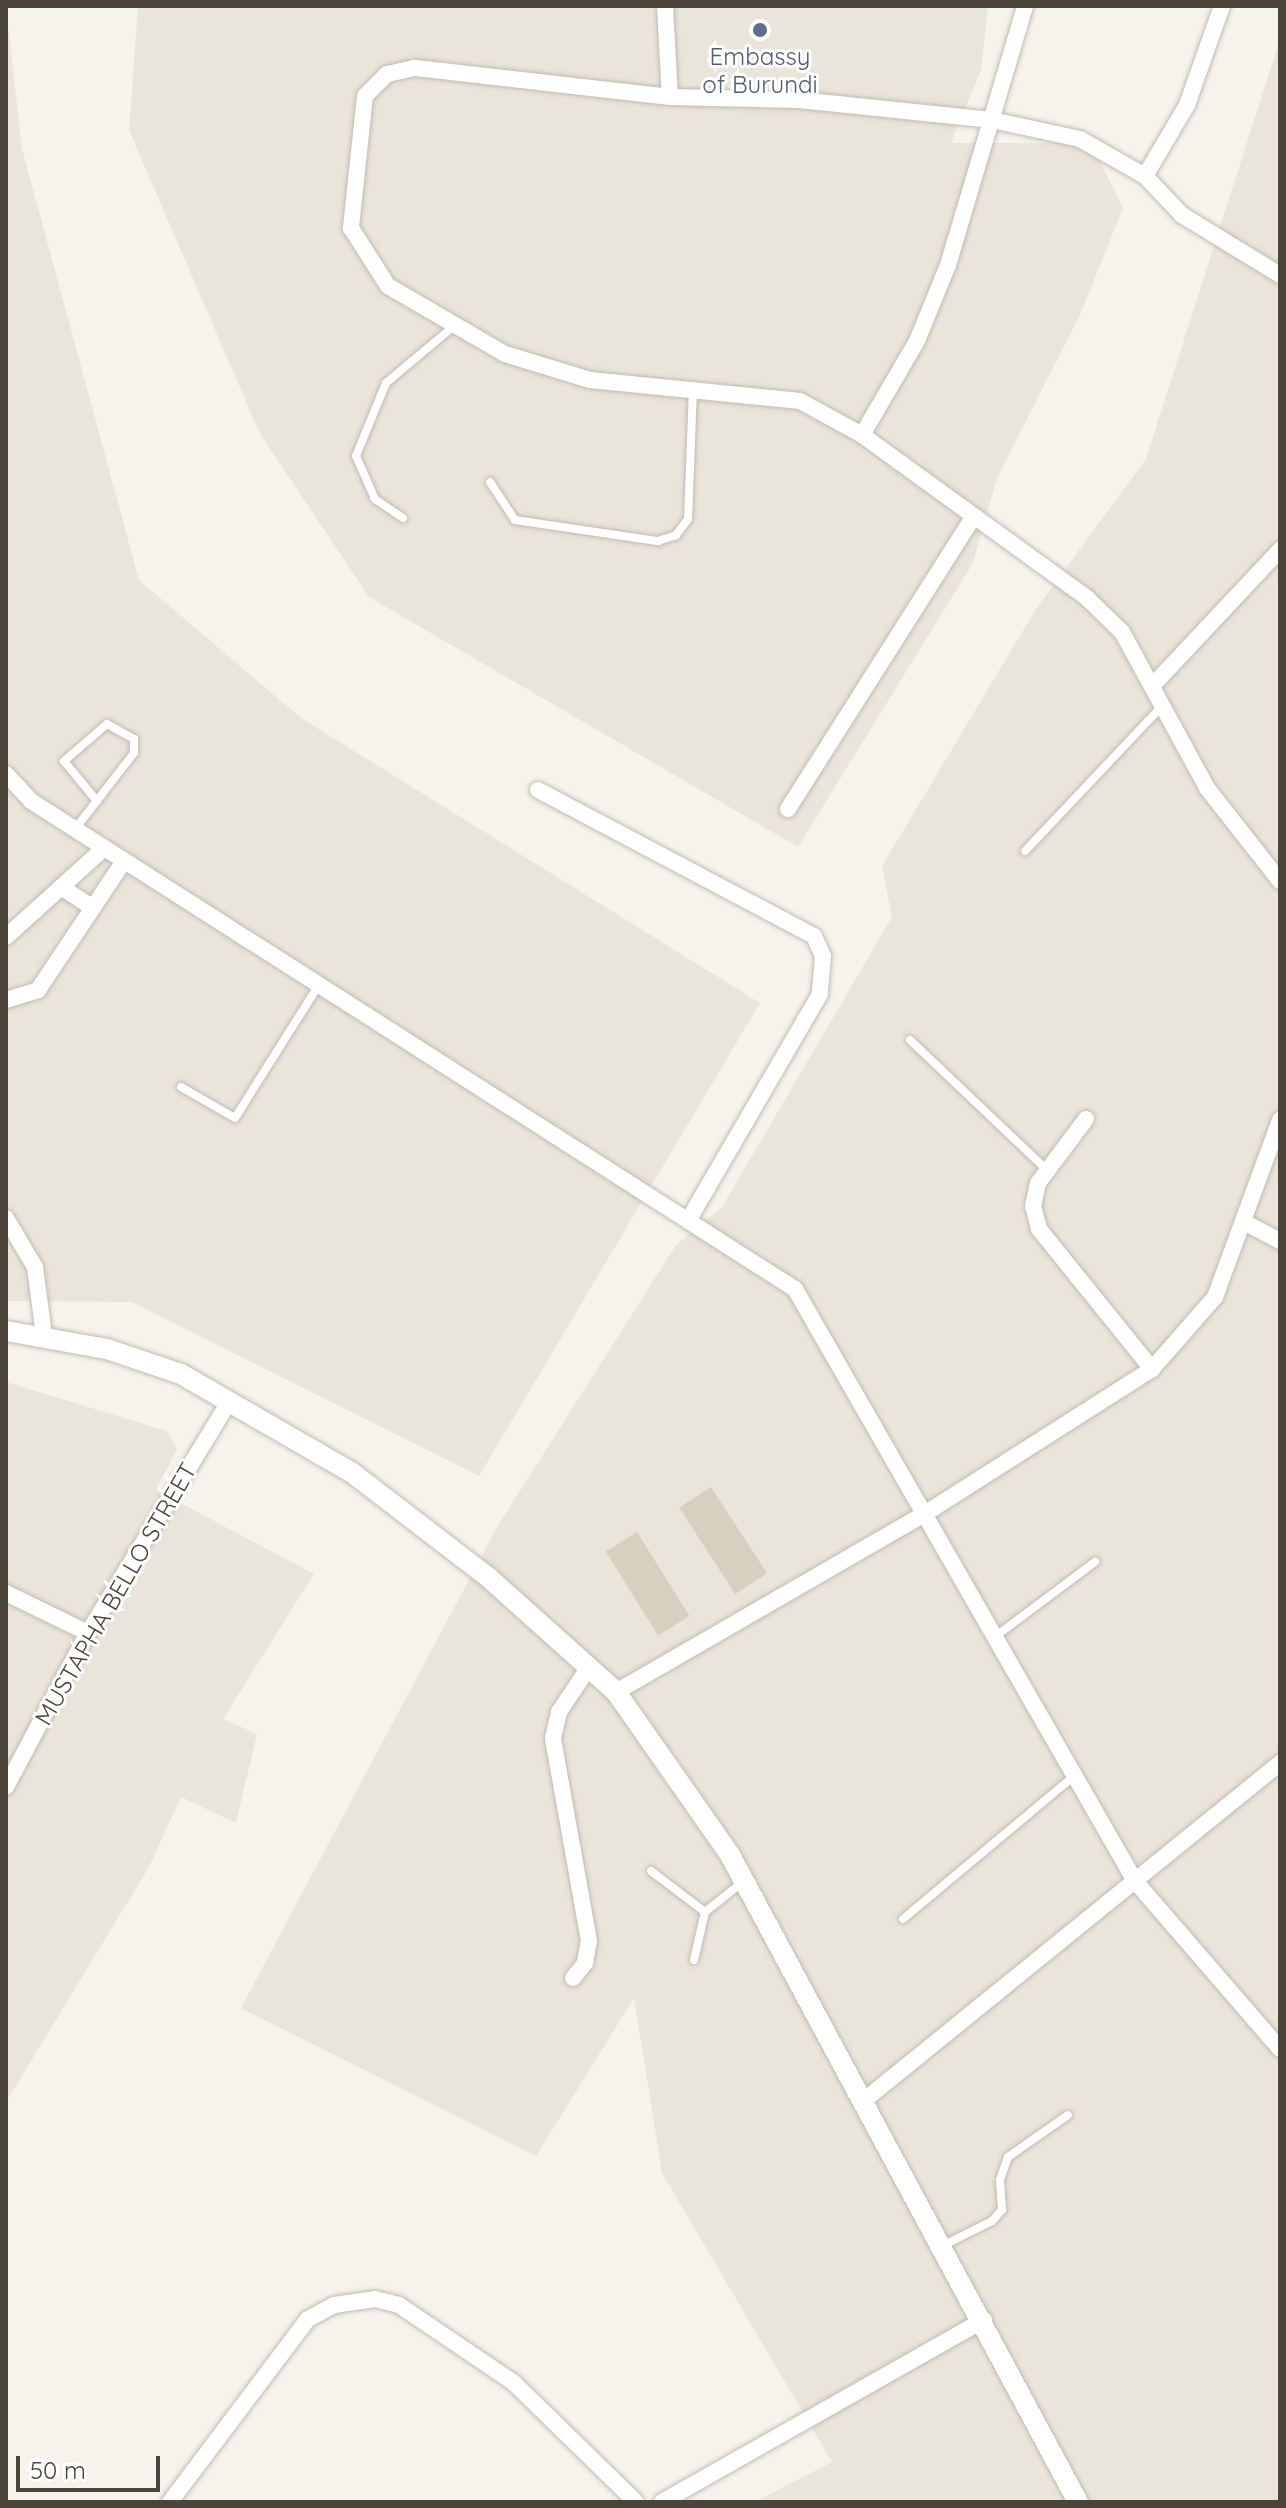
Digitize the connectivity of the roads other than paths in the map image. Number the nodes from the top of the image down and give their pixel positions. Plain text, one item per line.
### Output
1 (665, 6) edge
2 (1025, 6) edge
3 (1222, 6) edge
4 (670, 97) junction
5 (992, 120) junction
6 (1145, 176) junction
7 (1280, 275) edge
8 (454, 326) junction
9 (693, 387) junction
10 (862, 435) junction
11 (490, 482) dead end
12 (973, 517) junction
13 (403, 518) dead end
14 (1280, 550) edge
15 (1154, 684) junction
16 (1164, 704) junction
17 (8, 784) edge
18 (538, 790) dead end
19 (97, 801) junction
20 (788, 809) dead end
21 (75, 829) junction
22 (104, 848) junction
23 (1025, 851) dead end
24 (124, 861) junction
25 (1280, 881) edge
26 (61, 887) junction
27 (93, 908) junction
28 (6, 937) edge
29 (318, 986) junction
30 (6, 1000) edge
31 (910, 1040) dead end
32 (181, 1087) dead end
33 (1086, 1119) dead end
34 (1280, 1120) edge
35 (1047, 1170) junction
36 (691, 1216) junction
37 (6, 1218) edge
38 (1246, 1223) junction
39 (1280, 1241) edge
40 (6, 1331) edge
41 (44, 1335) junction
42 (1152, 1369) junction
43 (229, 1402) junction
44 (926, 1513) junction
45 (1095, 1562) dead end
46 (6, 1593) edge
47 (88, 1633) junction
48 (996, 1636) junction
49 (589, 1667) junction
50 (616, 1692) junction
51 (1280, 1763) edge
52 (1075, 1775) junction
53 (6, 1787) edge
54 (651, 1871) dead end
55 (745, 1880) junction
56 (1135, 1881) junction
57 (705, 1912) junction
58 (903, 1919) dead end
59 (694, 1960) dead end
60 (573, 1978) dead end
61 (1280, 2049) edge
62 (867, 2098) junction
63 (1068, 2115) dead end
64 (944, 2245) junction
65 (984, 2320) junction
66 (170, 2502) edge
67 (636, 2502) edge
68 (662, 2502) edge
69 (1078, 2502) edge

1 - 4 street
2 - 5 street
3 - 6 street
4 - 5 street
4 - 8 street
5 - 6 street
5 - 10 street
6 - 7 street
8 - 9 street
8 - 13 lane
9 - 10 street
9 - 11 lane
10 - 12 street
12 - 15 street
12 - 20 street
14 - 15 street
15 - 16 street
16 - 23 lane
16 - 25 street
17 - 21 street
18 - 36 street
19 - 19 lane
19 - 21 lane
21 - 22 street
22 - 24 street
22 - 26 street
24 - 27 street
24 - 29 street
26 - 27 street
26 - 28 street
27 - 30 street
29 - 32 lane
29 - 36 street
31 - 35 lane
33 - 35 street
34 - 38 street
35 - 42 street
36 - 44 street
37 - 41 street
38 - 39 street
38 - 42 street
40 - 41 street
41 - 43 street
42 - 44 street
43 - 47 street, MUSTAPHA BELLO STREET
43 - 49 street
44 - 48 street
44 - 50 street
45 - 48 lane
46 - 47 street
47 - 53 street, MUSTAPHA BELLO STREET
48 - 52 street
49 - 50 street
49 - 60 street
50 - 55 street
51 - 56 street
52 - 56 street
52 - 58 lane
54 - 57 lane
55 - 57 lane
55 - 62 street
56 - 61 street
56 - 62 street
57 - 59 lane
62 - 64 street
63 - 64 lane
64 - 65 street
65 - 68 street
65 - 69 street
66 - 67 street

